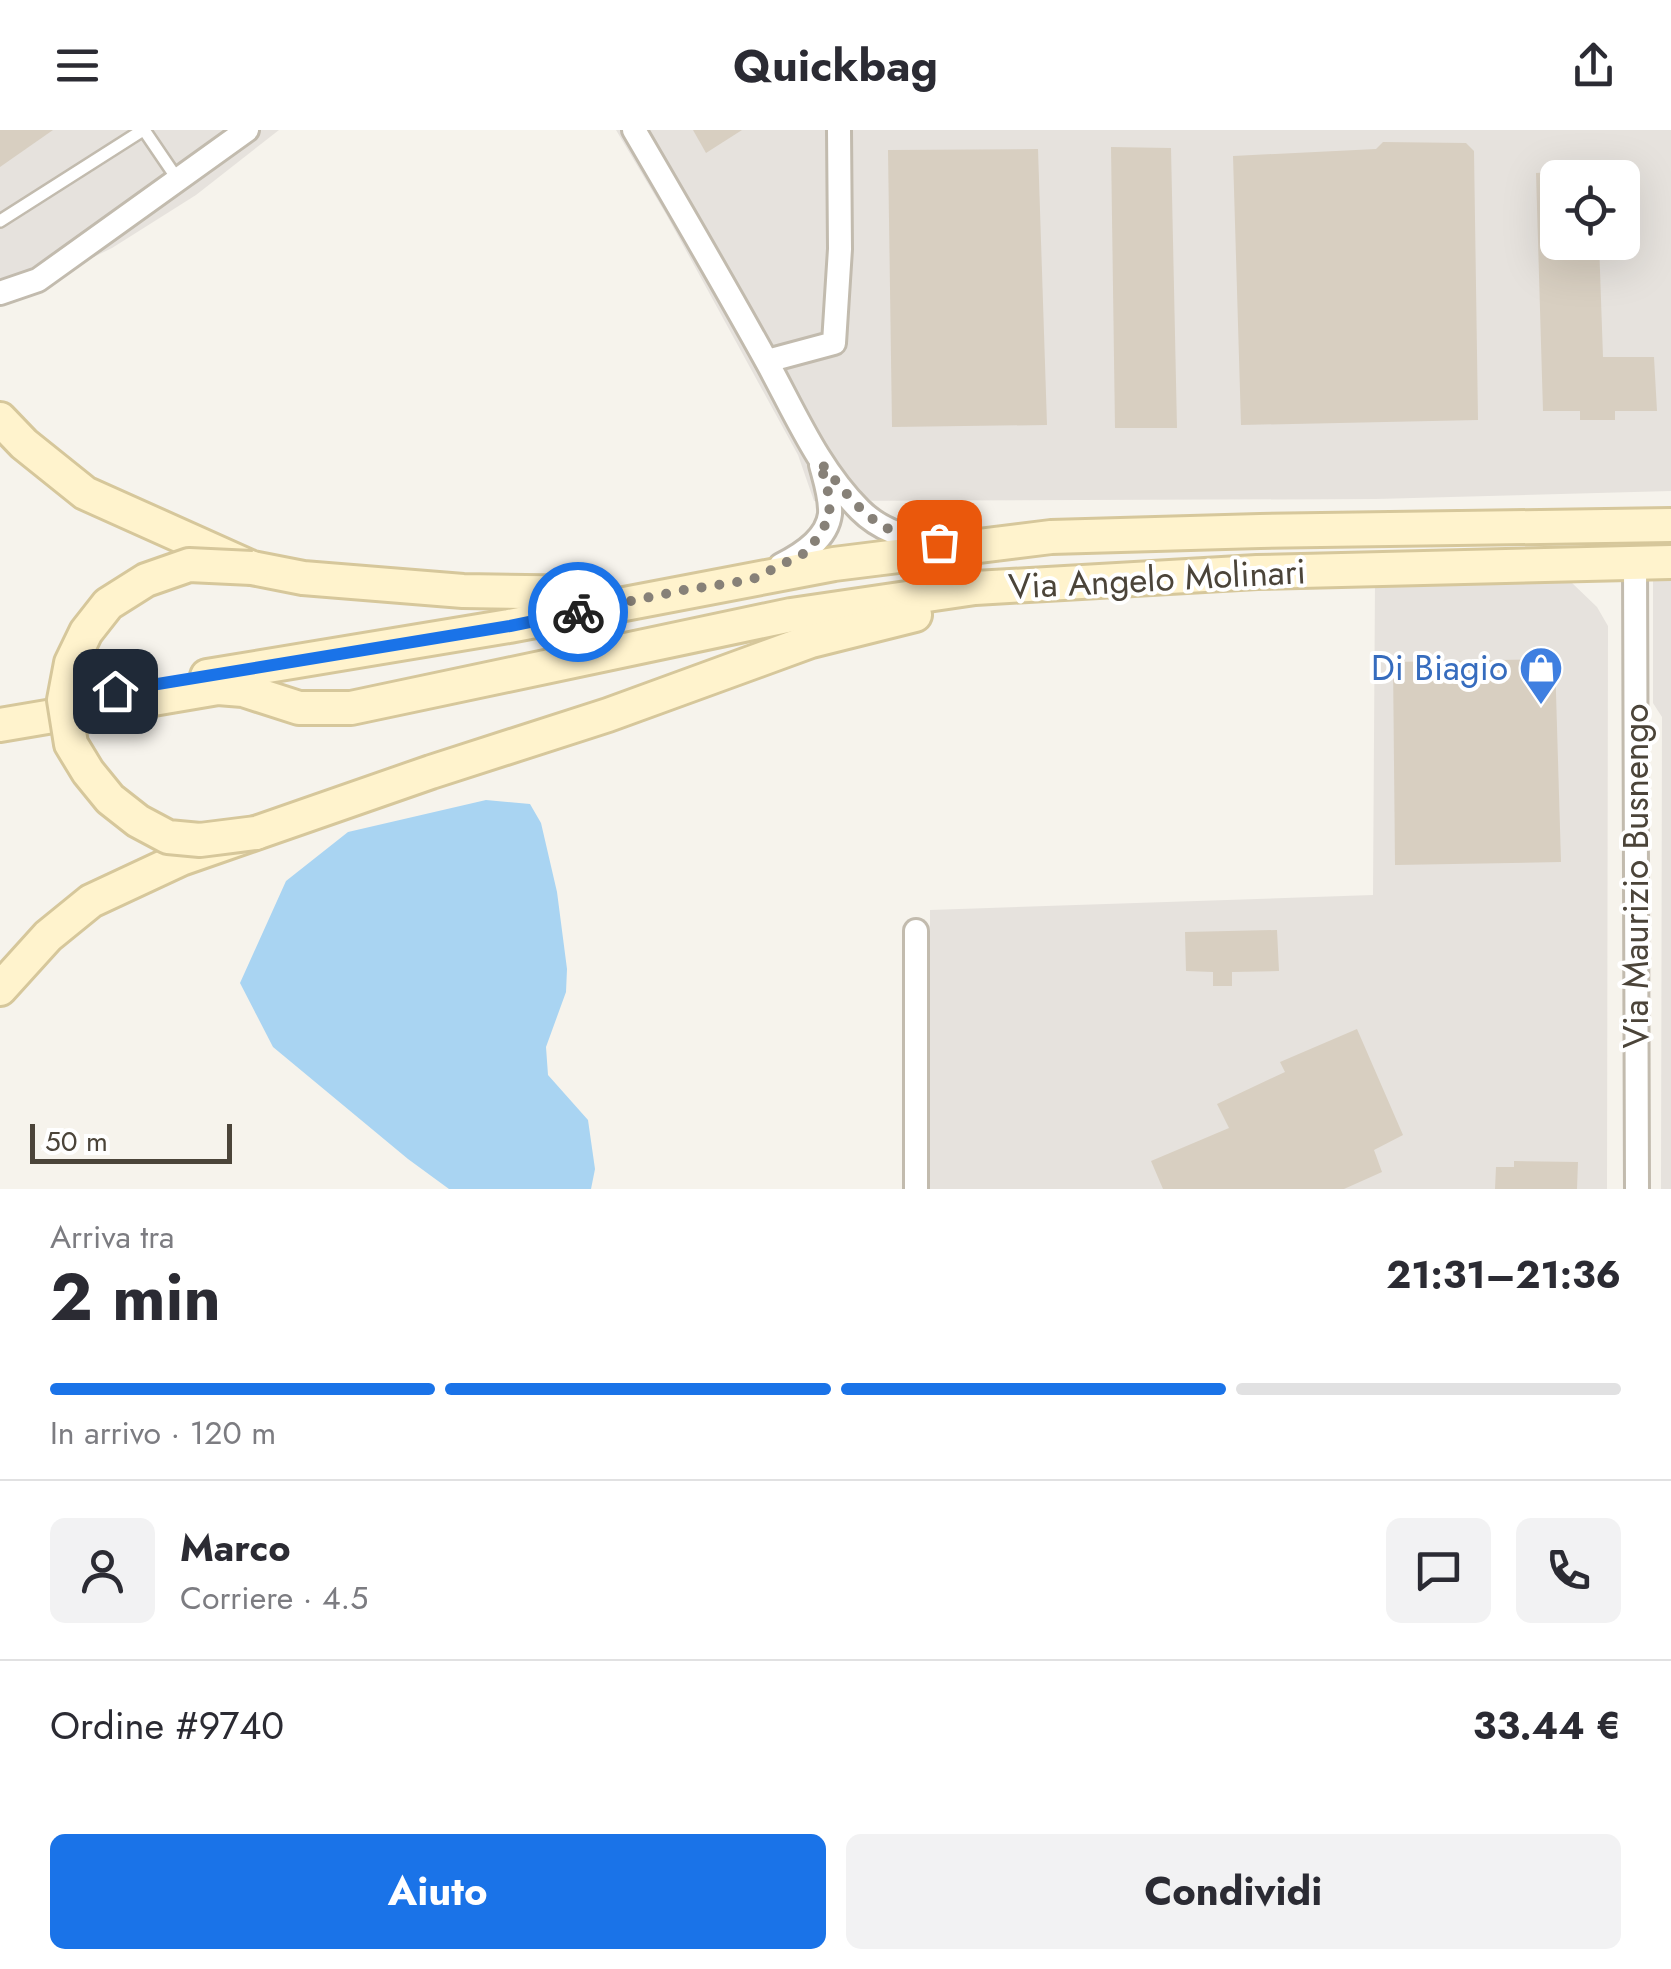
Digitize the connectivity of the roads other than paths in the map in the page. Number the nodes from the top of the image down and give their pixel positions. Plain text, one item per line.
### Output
1 (144, 130) edge
2 (247, 130) edge
3 (634, 130) edge
4 (839, 130) edge
5 (178, 180) junction
6 (0, 221) edge
7 (0, 294) edge
8 (767, 362) junction
9 (0, 418) edge
10 (820, 462) junction
11 (1671, 526) edge
12 (970, 546) junction
13 (1671, 562) edge
14 (1635, 563) junction
15 (252, 568) junction
16 (751, 580) junction
17 (975, 588) junction
18 (684, 590) junction
19 (0, 710) edge
20 (0, 725) edge
21 (256, 834) junction
22 (916, 931) dead end
23 (0, 990) edge
24 (916, 1189) edge
25 (1636, 1189) edge

1 - 5 lane
1 - 6 lane
2 - 5 street
3 - 8 street
4 - 8 street
5 - 7 street
8 - 10 street
9 - 15 street
10 - 12 street
10 - 16 street
11 - 12 street, Via Angelo Molinari
12 - 16 street, Via Angelo Molinari
13 - 14 street, Via Angelo Molinari
14 - 17 street, Via Angelo Molinari
14 - 25 street, Via Maurizio Busnengo
15 - 18 street
15 - 21 street, bridge
16 - 18 street, Via Angelo Molinari
17 - 20 street, Via Angelo Molinari
17 - 21 street
18 - 19 street, Via Angelo Molinari
21 - 23 street, bridge
22 - 24 street

